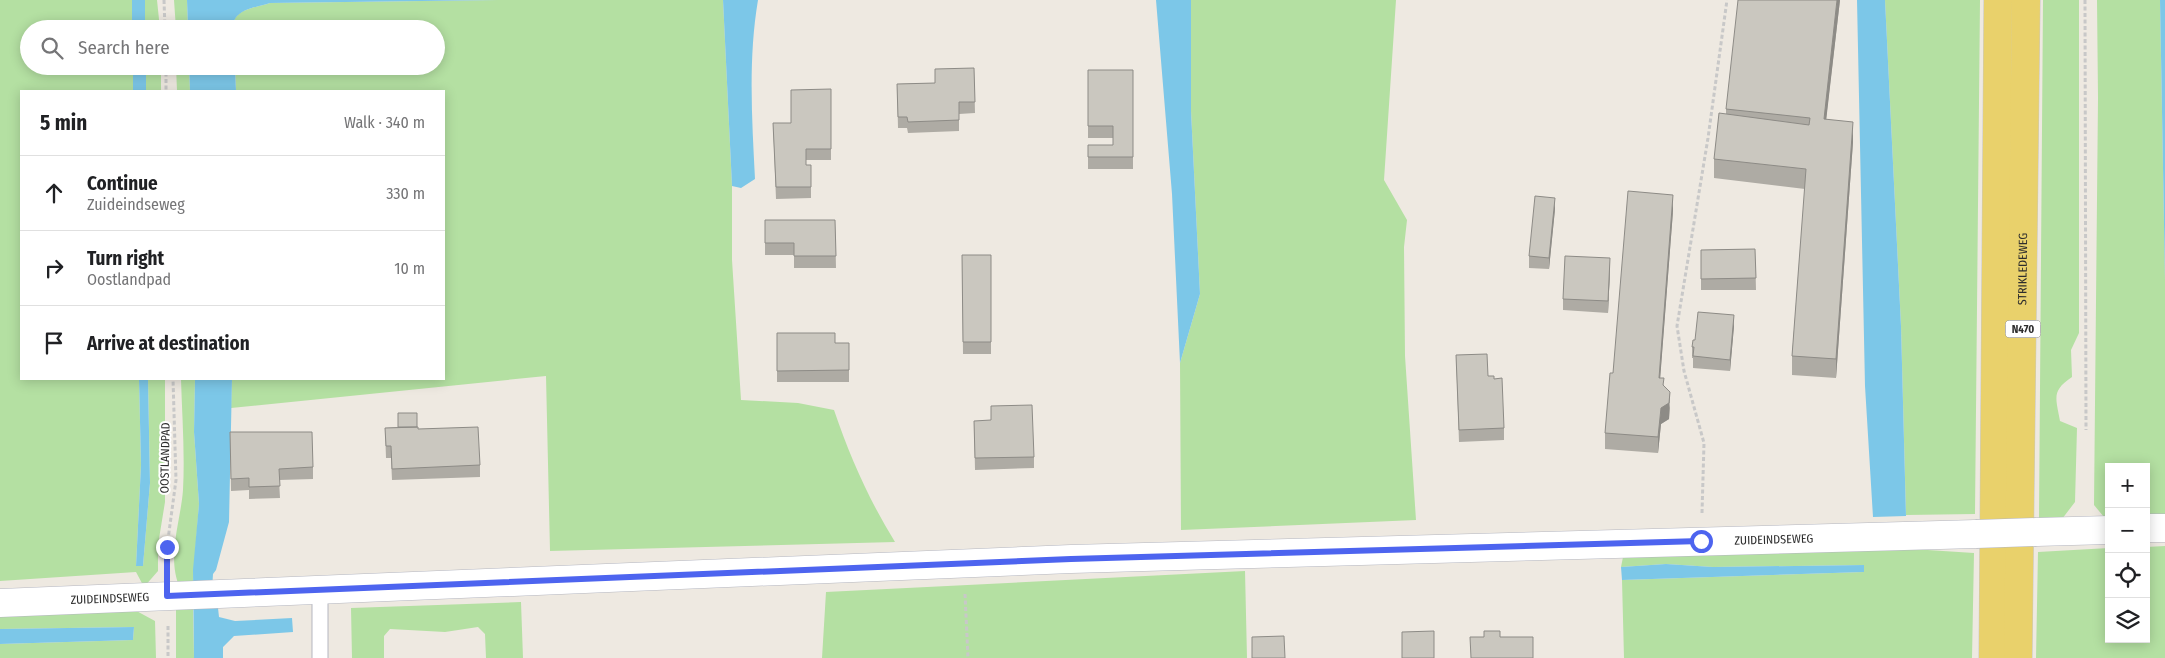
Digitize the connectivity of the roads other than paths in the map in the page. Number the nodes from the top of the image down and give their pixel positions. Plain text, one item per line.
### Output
1 (1998, 0) edge
2 (2026, 0) edge
3 (2150, 528) edge
4 (2165, 528) edge
5 (2105, 530) edge
6 (320, 589) junction
7 (0, 603) edge
8 (320, 658) edge
9 (1993, 658) edge
10 (2018, 658) edge

1 - 9 main road, STRIKLEDEWEG / N470
2 - 10 main road, STRIKLEDEWEG / N470
3 - 4 street
5 - 6 street, ZUIDEINDSEWEG, bridge
6 - 7 street, ZUIDEINDSEWEG
6 - 8 lane

